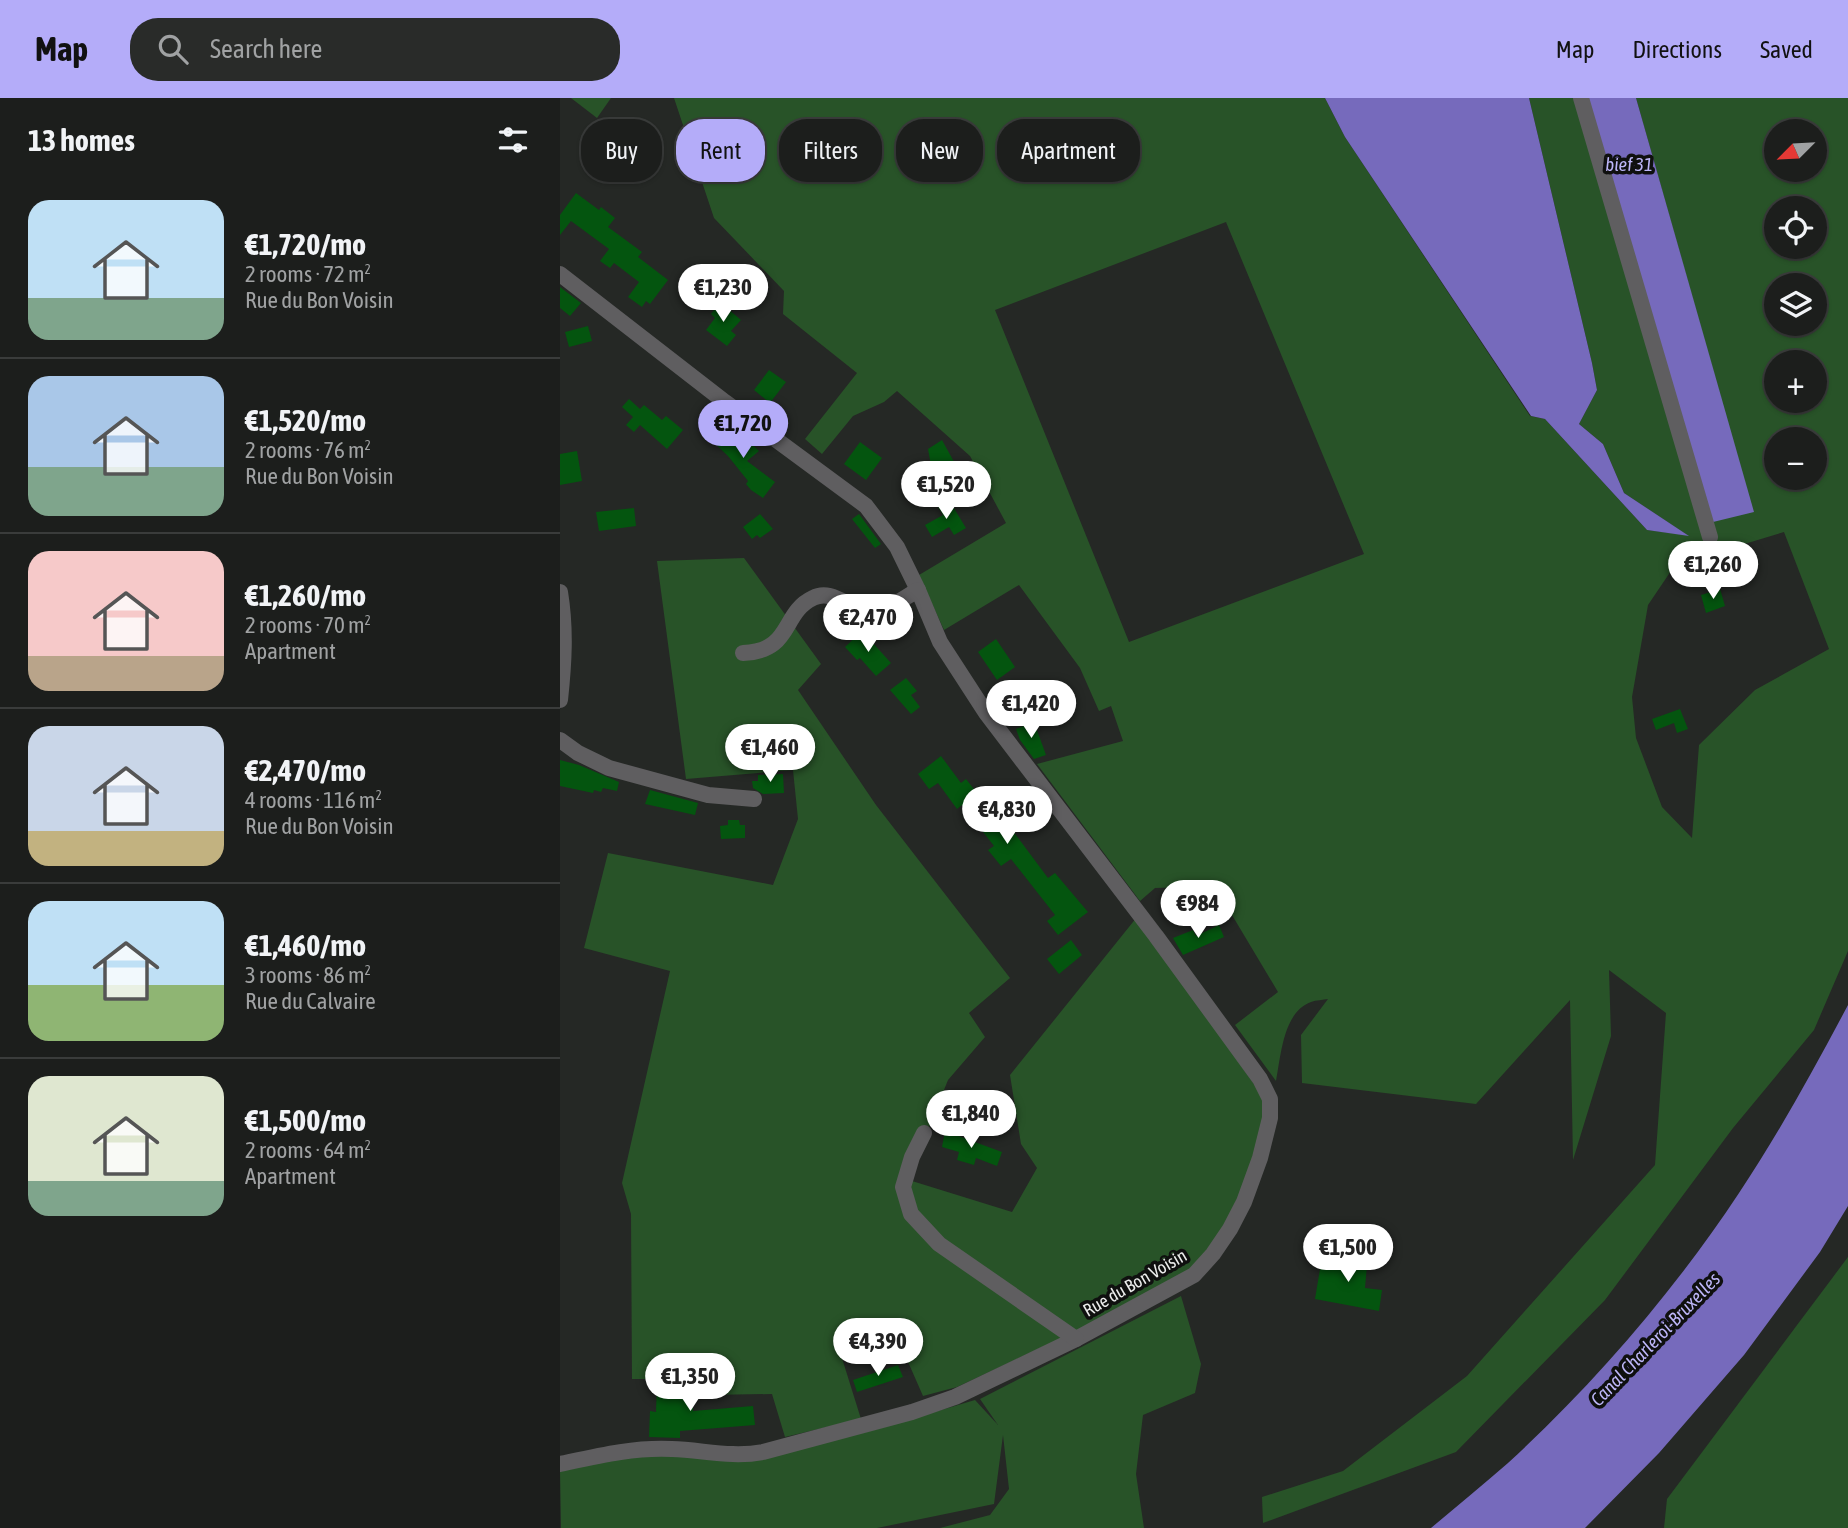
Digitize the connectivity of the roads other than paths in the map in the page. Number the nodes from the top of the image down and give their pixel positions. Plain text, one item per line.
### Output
1 (1581, 98) edge
2 (560, 274) edge
3 (1710, 537) dead end
4 (918, 590) junction
5 (560, 592) edge
6 (743, 653) dead end
7 (560, 700) edge
8 (560, 740) edge
9 (754, 799) dead end
10 (924, 1133) dead end
11 (1076, 1339) junction
12 (560, 1464) edge

1 - 3 street
2 - 4 street, Rue du Bon Voisin
4 - 6 street
4 - 11 street, Rue du Bon Voisin
5 - 7 street
8 - 9 street
10 - 11 street
11 - 12 street, Rue du Bon Voisin

